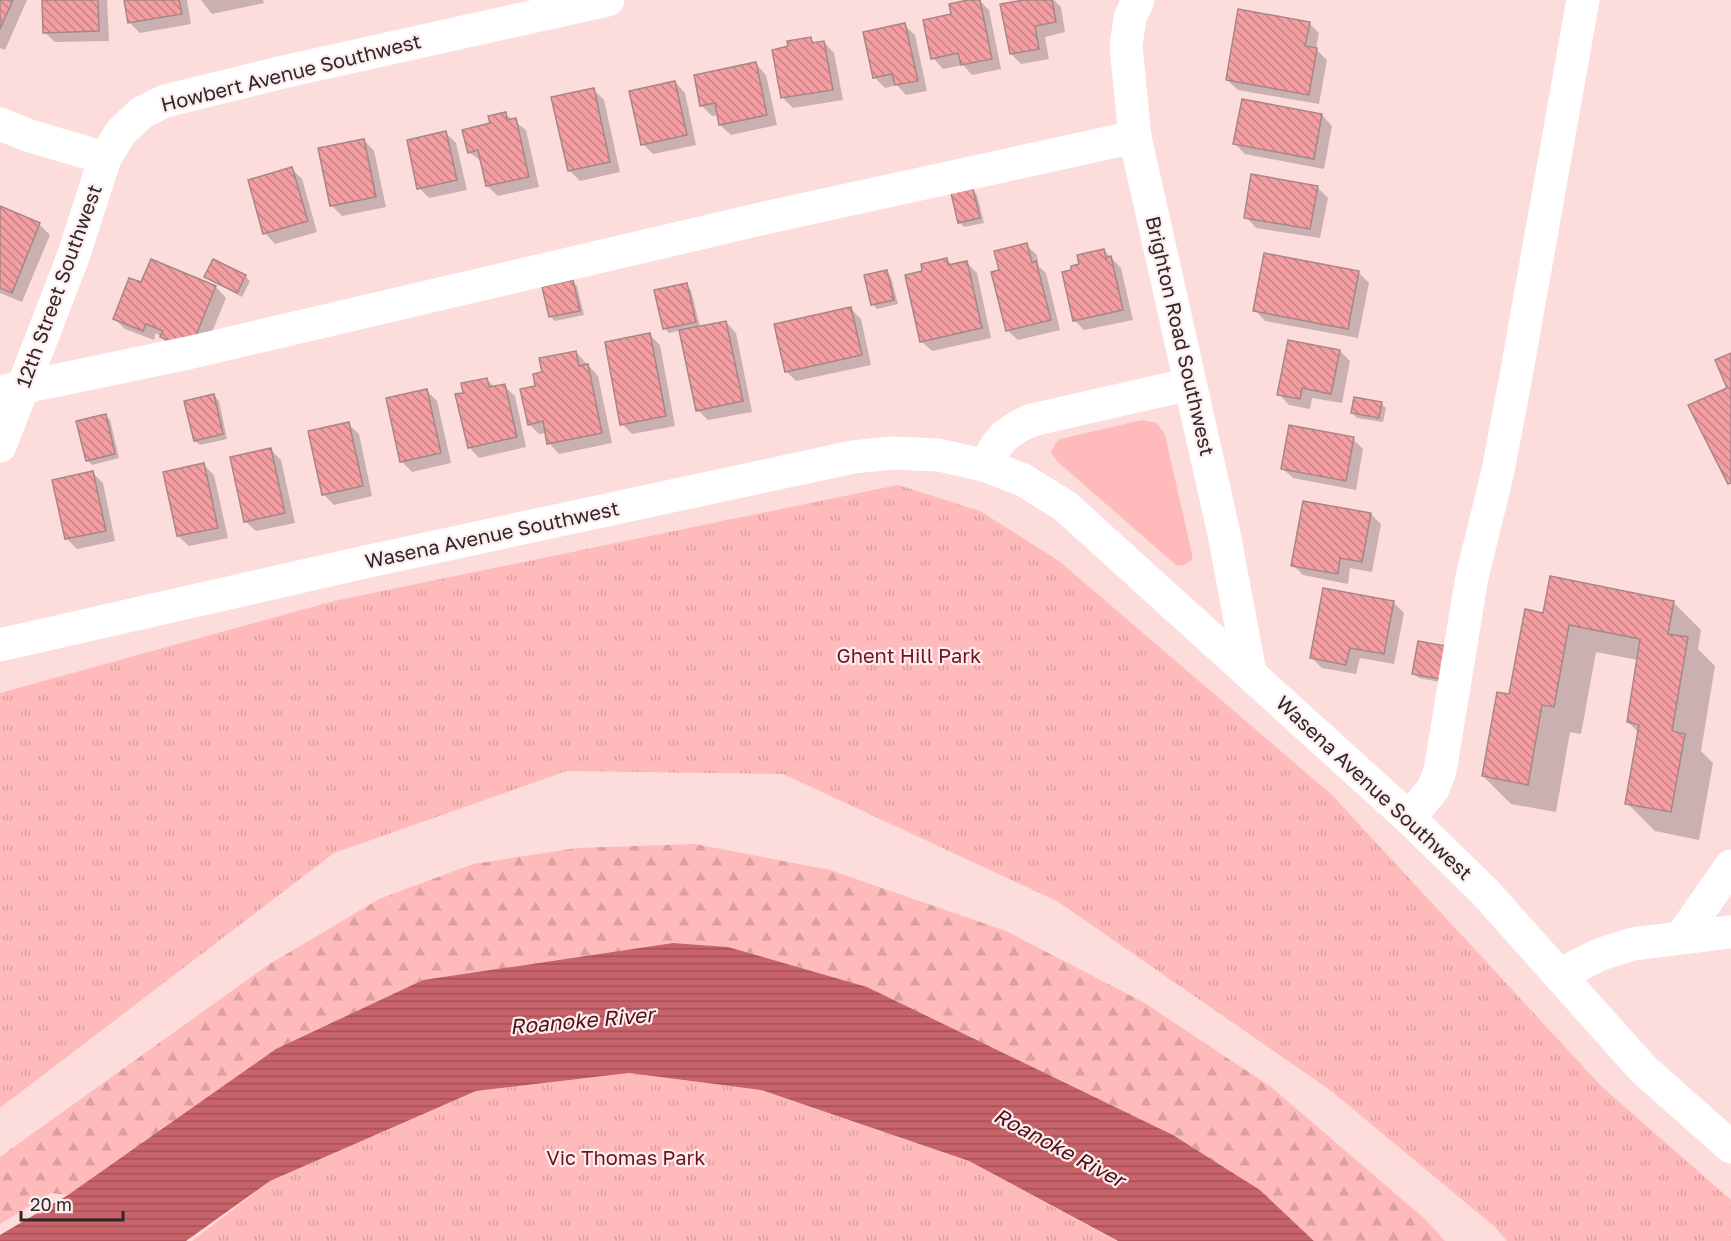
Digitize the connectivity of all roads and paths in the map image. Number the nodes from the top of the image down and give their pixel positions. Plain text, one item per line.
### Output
1 (608, 0) edge
2 (1138, 0) edge
3 (1583, 0) edge
4 (0, 124) edge
5 (1135, 137) junction
6 (105, 158) junction
7 (1190, 384) junction
8 (11, 391) edge
9 (0, 447) edge
10 (987, 465) junction
11 (0, 645) edge
12 (1250, 672) junction
13 (1409, 819) junction
14 (1731, 866) edge
15 (1731, 932) edge
16 (1682, 936) junction
17 (1558, 975) junction
18 (1731, 1147) edge

1 - 6 street, Howbert Avenue Southwest
2 - 5 street, Brighton Road Southwest
3 - 13 street
4 - 6 street
5 - 7 street, Brighton Road Southwest
5 - 8 street
6 - 8 street, 12th Street Southwest
7 - 10 street
7 - 12 street, Brighton Road Southwest
8 - 9 street, 12th Street Southwest
10 - 11 street, Wasena Avenue Southwest
10 - 12 street, Wasena Avenue Southwest
12 - 13 street, Wasena Avenue Southwest
13 - 17 street, Wasena Avenue Southwest
14 - 16 street
15 - 16 street
16 - 17 street
17 - 18 street, Wasena Avenue Southwest

